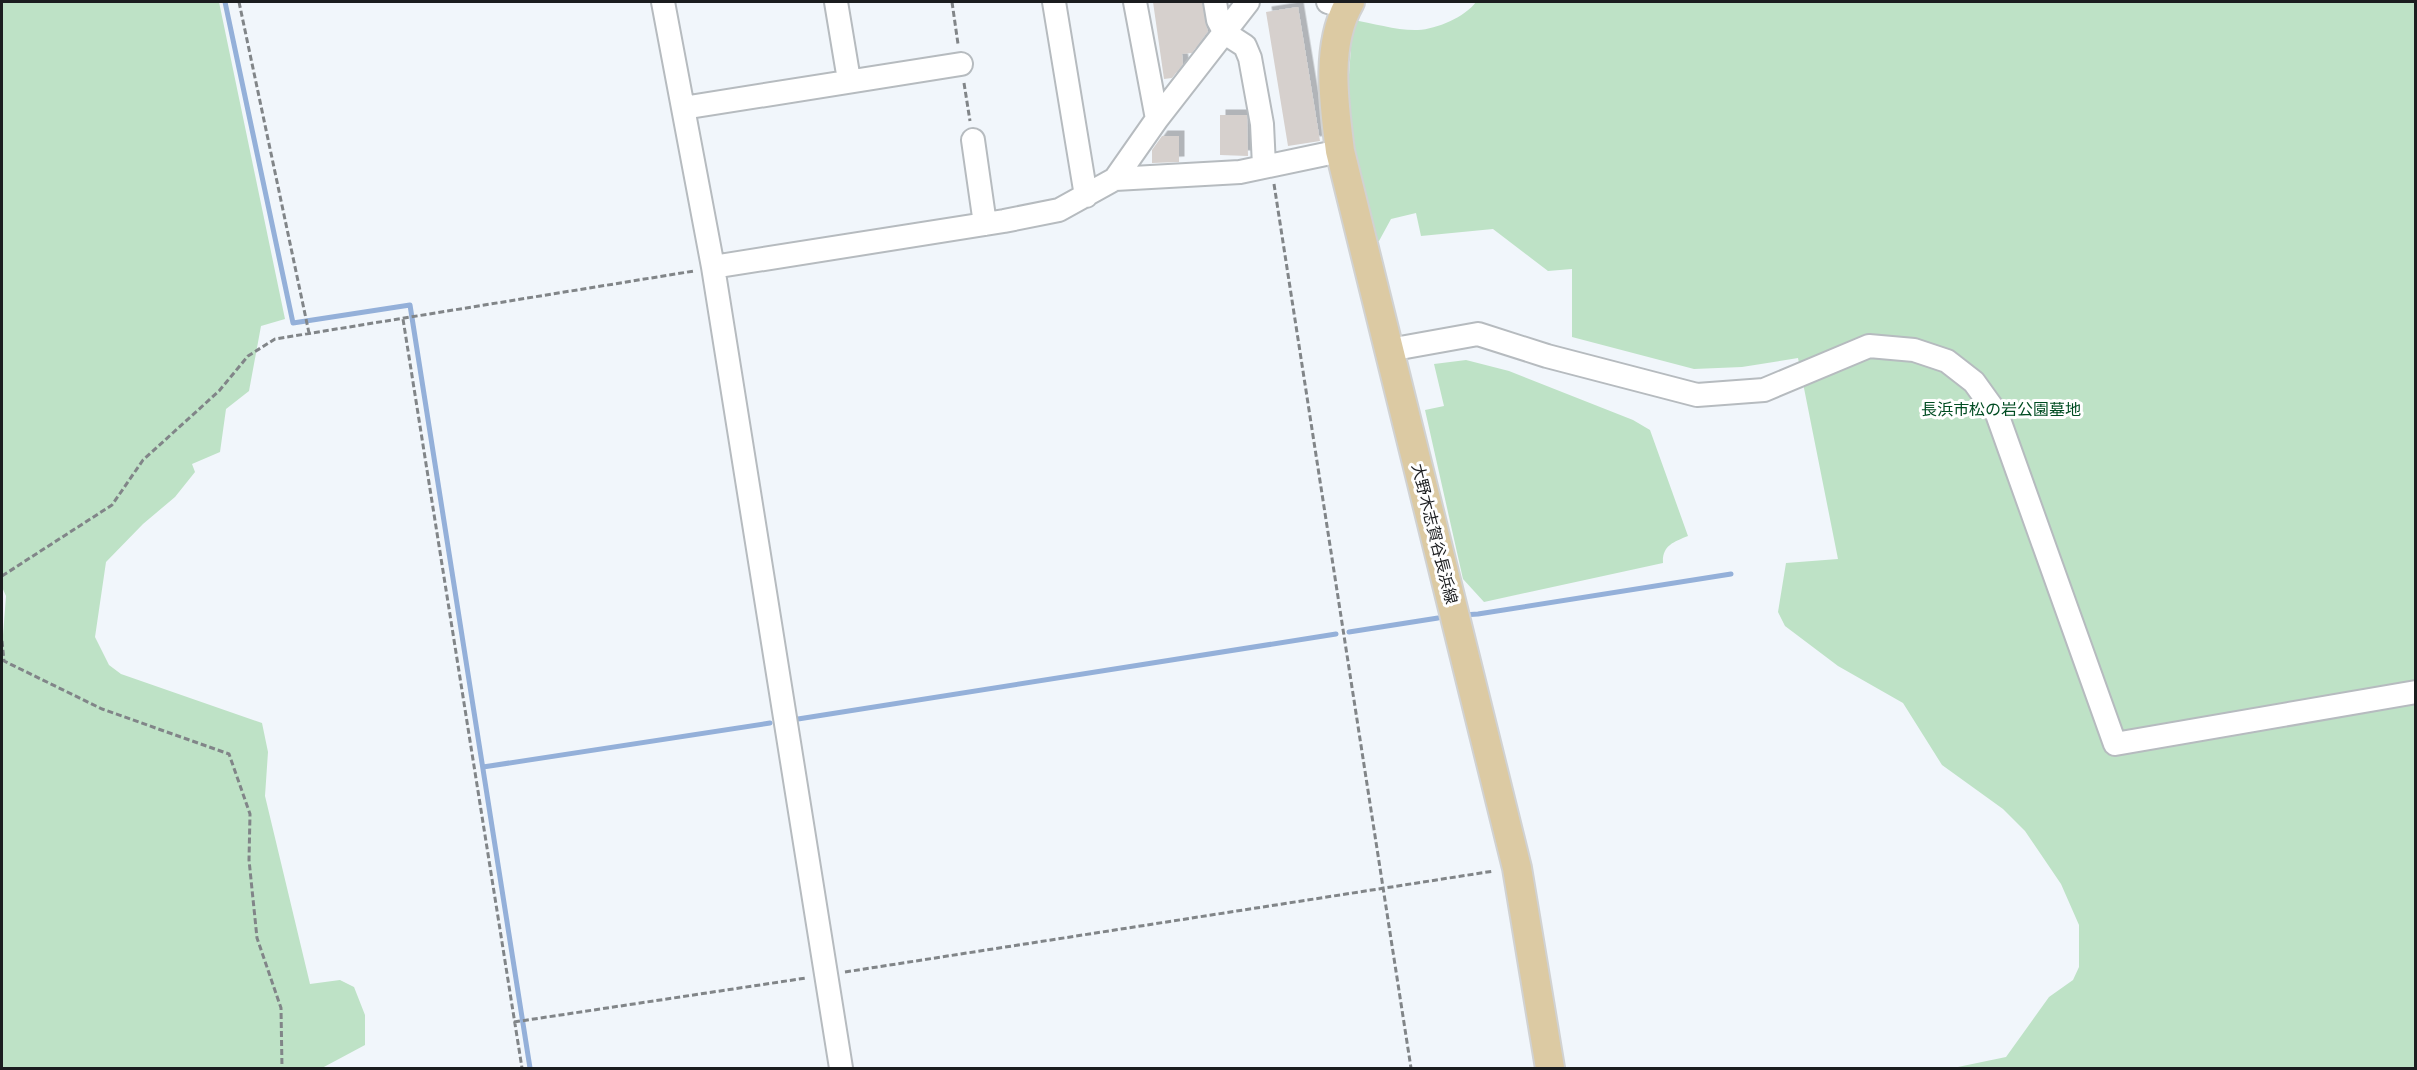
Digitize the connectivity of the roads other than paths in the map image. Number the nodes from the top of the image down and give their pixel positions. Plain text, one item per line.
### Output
1 (663, 2) edge
2 (836, 2) edge
3 (1054, 2) edge
4 (1135, 2) edge
5 (1215, 2) edge
6 (1248, 2) edge
7 (1342, 4) edge
8 (1225, 33) junction
9 (962, 64) dead end
10 (849, 80) junction
11 (683, 108) junction
12 (1157, 119) junction
13 (973, 140) dead end
14 (1340, 151) junction
15 (1268, 165) junction
16 (1114, 179) junction
17 (1086, 196) junction
18 (985, 224) junction
19 (713, 267) junction
20 (1389, 350) junction
21 (2415, 692) edge
22 (841, 1068) edge
23 (1550, 1068) edge

1 - 11 street
2 - 10 street
3 - 17 street
4 - 12 street
5 - 8 street
6 - 8 street
7 - 14 main road, 大野木志賀谷長浜線
8 - 12 street
8 - 15 street
9 - 10 street
10 - 11 street
11 - 19 street
12 - 16 street
13 - 18 street
14 - 15 street
14 - 20 main road, 大野木志賀谷長浜線
15 - 16 street
16 - 17 street
17 - 18 street
18 - 19 street
19 - 22 street
20 - 21 street
20 - 23 main road, 大野木志賀谷長浜線

